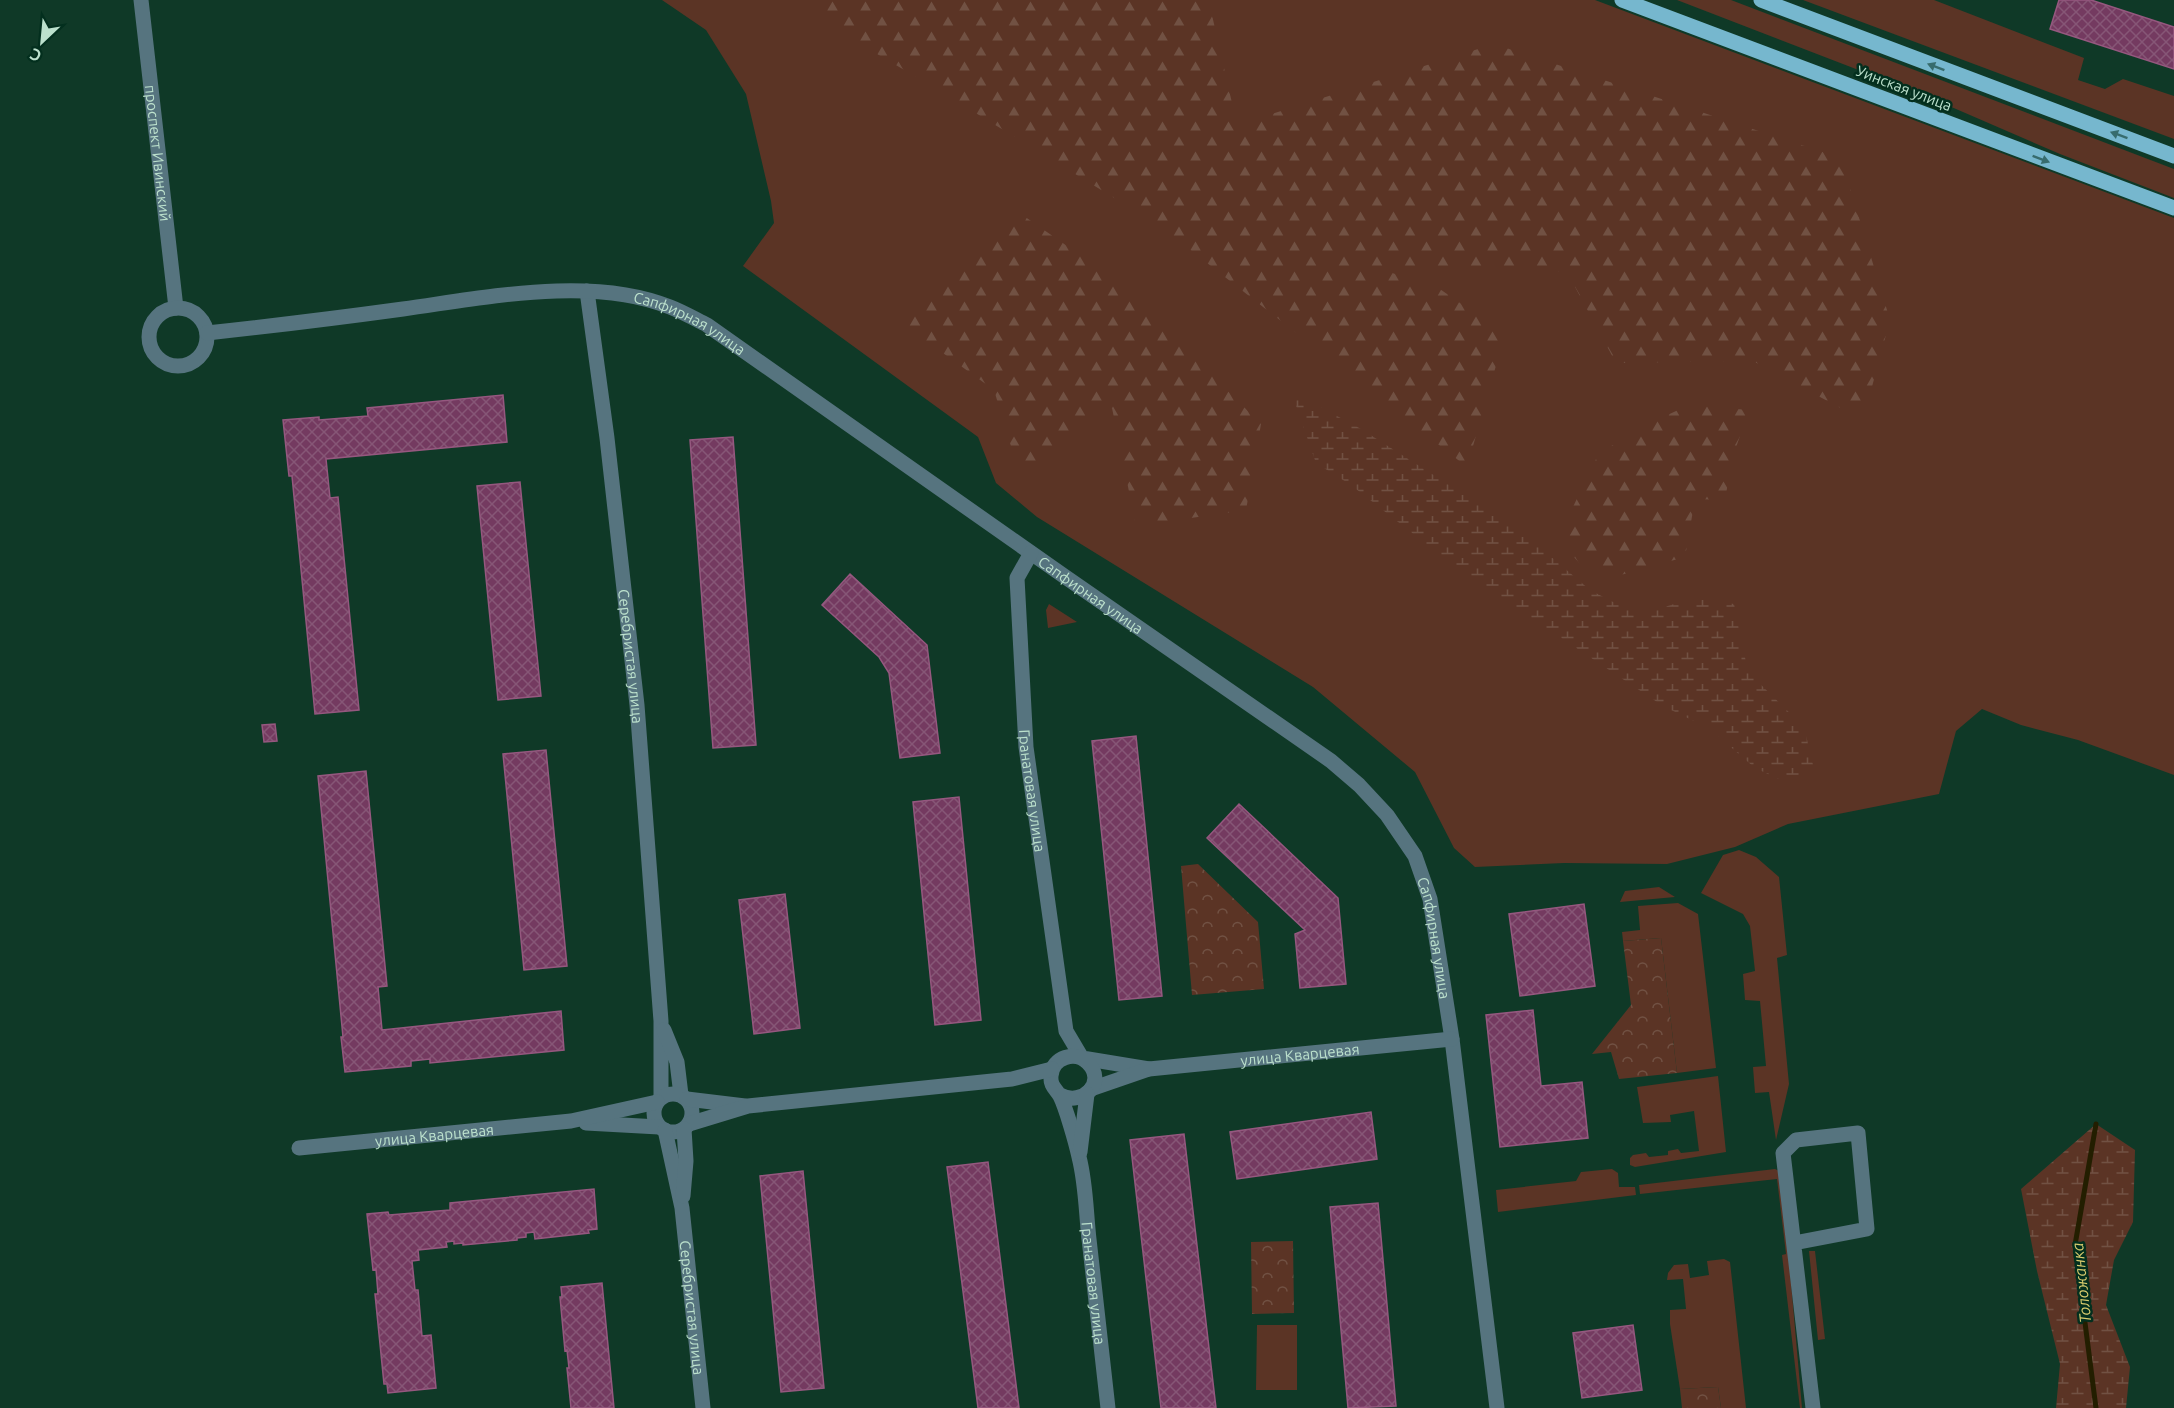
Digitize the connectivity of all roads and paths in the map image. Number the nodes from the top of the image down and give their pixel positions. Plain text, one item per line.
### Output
1 (141, 0) edge
2 (1622, 0) edge
3 (1657, 0) edge
4 (1761, 0) edge
5 (1986, 138) junction
6 (2174, 156) edge
7 (2174, 208) edge
8 (588, 291) junction
9 (176, 308) junction
10 (207, 333) junction
11 (1031, 553) junction
12 (661, 1021) junction
13 (1066, 1031) junction
14 (1452, 1039) junction
15 (1082, 1058) junction
16 (1054, 1066) junction
17 (1149, 1069) junction
18 (1012, 1079) junction
19 (1089, 1092) junction
20 (1057, 1093) junction
21 (684, 1097) junction
22 (659, 1099) junction
23 (748, 1106) junction
24 (571, 1121) junction
25 (686, 1126) junction
26 (662, 1129) junction
27 (299, 1148) dead end
28 (1080, 1158) junction
29 (682, 1208) junction
30 (1794, 1242) junction
31 (703, 1408) edge
32 (1108, 1408) edge
33 (1497, 1408) edge
34 (1813, 1408) edge

1 - 9 street, проспект Ивинский
2 - 5 main road, Уинская улица
3 - 5 main road
6 -> 4 main road, Уинская улица
5 -> 7 main road, Уинская улица
8 - 10 street, Сапфирная улица
8 - 11 street, Сапфирная улица
8 - 12 street, Серебристая улица
9 - 10 street
9 - 10 street
11 - 13 street, Гранатовая улица
11 - 14 street, Сапфирная улица
12 - 21 street
12 - 22 street
13 - 15 street, Гранатовая улица
13 - 16 street, Гранатовая улица
14 - 17 street, улица Кварцевая
14 - 33 street, Сапфирная улица
15 - 16 street
15 - 17 street
15 - 19 street
16 - 18 street
16 - 20 street
17 - 19 street
18 - 20 street
18 - 23 street
19 - 20 street
19 - 28 street, Гранатовая улица
20 - 28 street, Гранатовая улица
21 - 22 street
21 - 23 street
21 - 25 street
22 - 24 street
22 - 26 street
23 - 25 street
24 - 26 street
24 - 27 street, улица Кварцевая
25 - 26 street
25 - 29 street
26 - 29 street
28 - 32 street, Гранатовая улица
29 - 31 street, Серебристая улица
30 - 30 street
30 - 34 street

